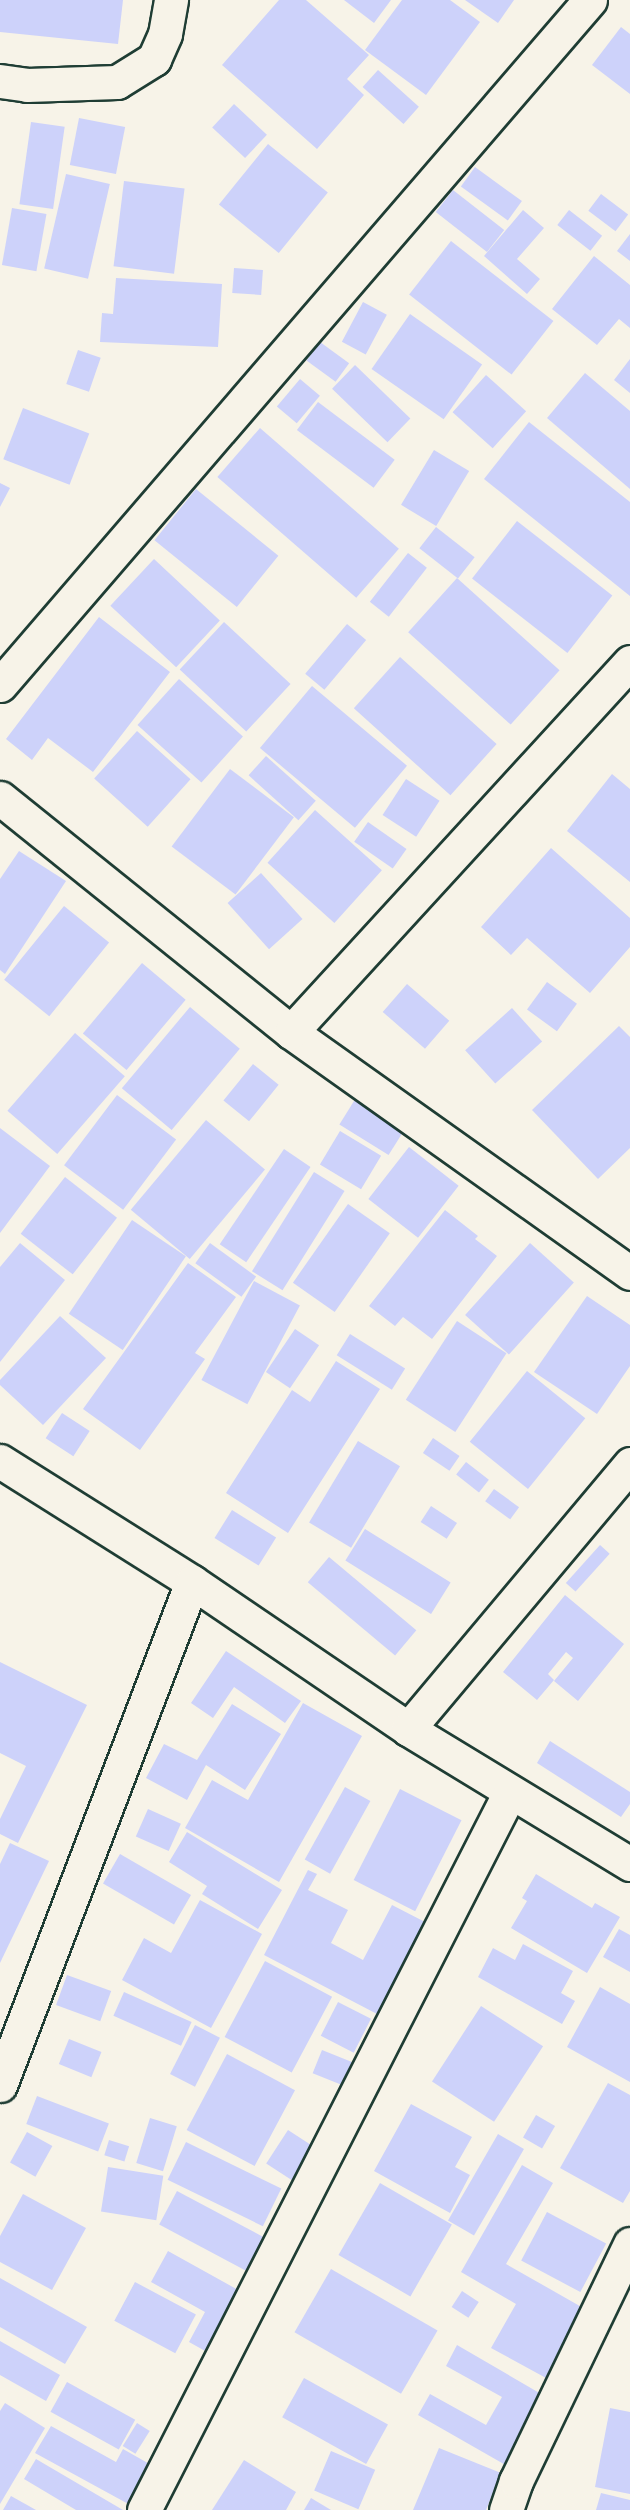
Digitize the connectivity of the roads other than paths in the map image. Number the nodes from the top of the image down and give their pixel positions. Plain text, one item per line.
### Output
1 (171, 0) edge
2 (590, 0) edge
3 (0, 81) edge
4 (630, 662) edge
5 (0, 685) edge
6 (0, 798) edge
7 (291, 1032) junction
8 (630, 1273) edge
9 (0, 1461) edge
10 (630, 1464) edge
11 (192, 1582) junction
12 (408, 1729) junction
13 (510, 1792) junction
14 (630, 1864) edge
15 (0, 2085) edge
16 (630, 2244) edge
17 (144, 2510) edge
18 (506, 2510) edge

1 - 3 street
2 - 5 street
4 - 7 street
6 - 7 street
7 - 8 street
9 - 11 street
10 - 12 street
11 - 12 street
11 - 15 street
12 - 13 street
13 - 14 street
13 - 17 street
16 - 18 street

